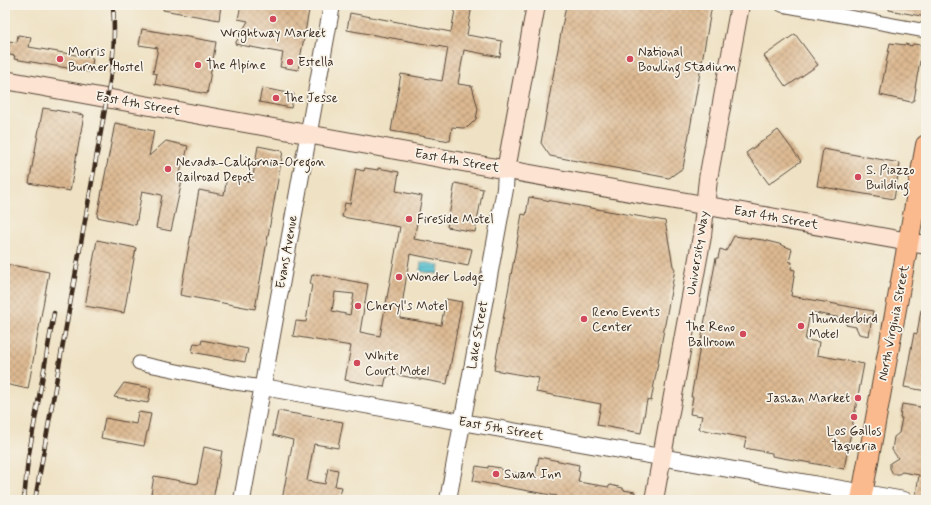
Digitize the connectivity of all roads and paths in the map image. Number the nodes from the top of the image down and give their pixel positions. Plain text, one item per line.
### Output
1 (332, 5) edge
2 (536, 5) edge
3 (740, 5) edge
4 (782, 5) edge
5 (926, 31) edge
6 (5, 80) edge
7 (309, 134) junction
8 (926, 145) edge
9 (506, 170) junction
10 (705, 206) junction
11 (918, 244) edge
12 (139, 363) dead end
13 (263, 387) junction
14 (462, 422) junction
15 (661, 458) junction
16 (862, 496) edge
17 (242, 500) edge
18 (448, 500) edge
19 (654, 500) edge
20 (904, 500) edge

1 - 7 street, Evans Avenue
2 - 9 main road, Lake Street
3 - 10 main road, University Way
4 - 5 street
6 - 7 main road, East 4th Street
7 - 9 main road, East 4th Street
7 - 13 street, Evans Avenue
8 - 11 main road, North Virginia Street
9 - 10 main road, East 4th Street
9 - 14 street, Lake Street
10 - 11 main road, East 4th Street
10 - 15 main road, University Way
11 - 16 main road, North Virginia Street
12 - 13 street, East 5th Street
13 - 14 street, East 5th Street
13 - 17 street, Evans Avenue
14 - 15 street, East 5th Street
14 - 18 street, Lake Street
15 - 16 street, East 5th Street
15 - 19 main road, University Way
16 - 20 street, East 5th Street

